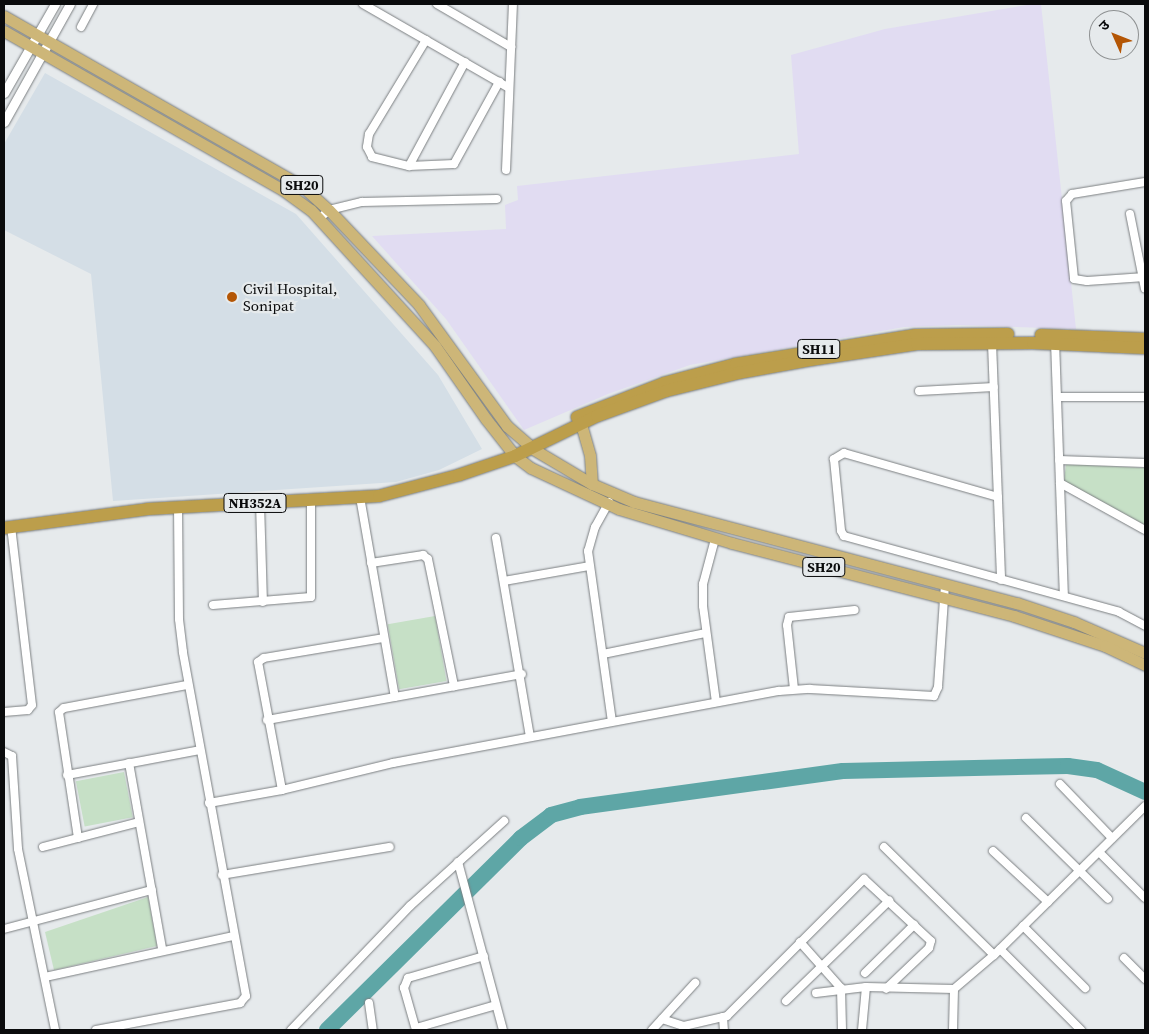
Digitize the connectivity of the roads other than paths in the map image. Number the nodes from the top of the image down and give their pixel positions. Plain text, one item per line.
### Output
1 (55, 4) edge
2 (70, 4) edge
3 (93, 4) edge
4 (363, 4) edge
5 (437, 4) edge
6 (513, 4) edge
7 (4, 16) edge
8 (81, 27) dead end
9 (4, 31) edge
10 (37, 35) junction
11 (426, 40) junction
12 (49, 42) junction
13 (30, 46) junction
14 (511, 47) junction
15 (42, 53) junction
16 (465, 62) junction
17 (499, 82) junction
18 (510, 88) junction
19 (4, 93) edge
20 (4, 122) edge
21 (409, 166) junction
22 (506, 170) dead end
23 (1145, 182) edge
24 (497, 199) dead end
25 (329, 210) junction
26 (1130, 214) dead end
27 (319, 219) junction
28 (1144, 277) edge
29 (1145, 289) edge
30 (1032, 338) junction
31 (1145, 339) edge
32 (1055, 340) junction
33 (992, 343) junction
34 (1145, 348) edge
35 (994, 387) junction
36 (919, 391) dead end
37 (1057, 397) junction
38 (1145, 397) edge
39 (581, 424) junction
40 (529, 446) junction
41 (509, 455) junction
42 (1059, 460) junction
43 (1145, 463) edge
44 (1060, 483) junction
45 (592, 484) junction
46 (614, 494) junction
47 (360, 497) junction
48 (998, 497) junction
49 (311, 500) junction
50 (260, 503) junction
51 (608, 505) junction
52 (178, 507) junction
53 (7, 527) edge
54 (1145, 530) edge
55 (496, 538) dead end
56 (716, 539) junction
57 (371, 563) junction
58 (589, 566) junction
59 (1001, 580) junction
60 (504, 581) junction
61 (945, 584) junction
62 (1064, 596) junction
63 (945, 598) junction
64 (263, 602) junction
65 (213, 605) dead end
66 (855, 610) dead end
67 (1145, 626) edge
68 (705, 633) junction
69 (383, 638) junction
70 (1145, 653) edge
71 (603, 654) junction
72 (1145, 665) edge
73 (522, 674) junction
74 (188, 686) junction
75 (454, 686) junction
76 (794, 689) junction
77 (395, 697) junction
78 (716, 702) junction
79 (4, 712) edge
80 (267, 720) junction
81 (612, 721) junction
82 (530, 736) junction
83 (200, 750) junction
84 (4, 752) edge
85 (129, 763) junction
86 (67, 775) junction
87 (1060, 784) dead end
88 (282, 790) junction
89 (209, 803) junction
90 (1145, 806) edge
91 (1026, 818) dead end
92 (504, 821) dead end
93 (140, 822) junction
94 (78, 838) junction
95 (1112, 838) junction
96 (43, 847) dead end
97 (390, 847) dead end
98 (884, 848) dead end
99 (993, 851) dead end
100 (1099, 852) junction
101 (458, 862) junction
102 (1080, 871) junction
103 (222, 875) junction
104 (152, 890) junction
105 (1145, 898) edge
106 (1108, 899) dead end
107 (889, 901) junction
108 (1048, 902) junction
109 (34, 919) junction
110 (914, 925) junction
111 (1023, 926) junction
112 (4, 929) edge
113 (233, 936) junction
114 (800, 942) junction
115 (162, 949) junction
116 (997, 952) junction
117 (484, 956) junction
118 (1124, 958) dead end
119 (821, 966) junction
120 (865, 973) dead end
121 (45, 977) junction
122 (1145, 979) edge
123 (695, 983) dead end
124 (866, 987) junction
125 (841, 988) junction
126 (1085, 988) dead end
127 (886, 989) junction
128 (954, 990) junction
129 (816, 994) dead end
130 (786, 1001) dead end
131 (369, 1003) dead end
132 (496, 1005) junction
133 (724, 1017) junction
134 (662, 1019) junction
135 (1074, 1023) junction
136 (416, 1029) edge
137 (55, 1030) edge
138 (96, 1030) edge
139 (290, 1030) edge
140 (373, 1030) edge
141 (503, 1030) edge
142 (652, 1030) edge
143 (724, 1030) edge
144 (842, 1030) edge
145 (862, 1030) edge
146 (953, 1030) edge
147 (1068, 1030) edge
148 (1081, 1030) edge

1 - 10 street
2 - 12 street
3 - 8 street
4 - 11 street
5 - 14 street
6 - 14 street
7 - 10 main road, SH20
9 - 13 main road, SH20
10 - 12 main road, SH20
10 - 13 street
11 - 16 street
11 - 21 street
12 - 15 street
12 - 25 main road, SH20
13 - 15 main road, SH20
13 - 19 street
14 - 18 street
15 - 20 street
15 - 27 main road, SH20
16 - 17 street
16 - 21 street
17 - 18 street
17 - 21 street
18 - 22 street
23 - 28 street
24 - 25 street
25 - 27 street
25 - 40 main road, SH20
26 - 28 street
27 - 41 main road, SH20
28 - 29 street
30 - 32 highway, SH11
30 - 33 highway, SH11
30 - 40 highway, SH11
31 - 32 highway, SH11
32 - 34 highway, SH11
32 - 37 street
33 - 35 street
33 - 39 highway, SH11
35 - 36 street
35 - 48 street
37 - 38 street
37 - 42 street
39 - 40 highway, SH11
39 - 45 main road
40 - 41 highway, SH11
40 - 45 main road, SH20
41 - 47 highway, NH352A
41 - 51 main road, SH20
42 - 43 street
42 - 44 street
44 - 54 street
44 - 62 street
45 - 46 main road, SH20
46 - 51 street
46 - 61 main road, SH20
47 - 49 highway, NH352A
47 - 57 street
48 - 59 street
48 - 59 street
49 - 50 highway, NH352A
49 - 64 street
50 - 52 highway, NH352A
50 - 64 street
51 - 56 main road, SH20
51 - 58 street
52 - 53 highway, NH352A
52 - 74 street
53 - 79 street
55 - 60 street
56 - 63 main road, SH20
56 - 68 street
57 - 69 street
57 - 75 street
58 - 60 street
58 - 71 street
59 - 62 street
60 - 73 street
61 - 63 street
61 - 70 main road, SH20
62 - 67 street
63 - 72 main road, SH20
63 - 76 street
64 - 65 street
66 - 76 street
68 - 71 street
68 - 78 street
69 - 77 street
69 - 80 street
71 - 81 street
73 - 75 street
73 - 82 street
74 - 83 street
74 - 86 street
75 - 77 street
76 - 78 street
77 - 80 street
78 - 81 street
80 - 88 street
81 - 82 street
82 - 88 street
83 - 85 street
83 - 89 street
84 - 109 street
85 - 86 street
85 - 93 street
86 - 94 street
87 - 95 street
88 - 89 street
89 - 103 street
90 - 95 street
91 - 102 street
92 - 101 street
93 - 94 street
93 - 104 street
94 - 96 street
95 - 100 street
97 - 103 street
98 - 116 street
99 - 108 street
100 - 102 street
100 - 105 street
101 - 117 street
101 - 139 street
102 - 106 street
102 - 108 street
103 - 113 street
104 - 109 street
104 - 115 street
107 - 110 street
107 - 114 street
107 - 119 street
108 - 111 street
109 - 112 street
109 - 121 street
110 - 120 street
110 - 127 street
111 - 116 street
111 - 126 street
113 - 115 street
113 - 138 street
114 - 119 street
114 - 133 street
115 - 121 street
116 - 128 street
116 - 135 street
117 - 132 street
117 - 136 street
118 - 122 street
119 - 125 street
119 - 130 street
121 - 137 street
123 - 134 street
124 - 125 street
124 - 127 street
124 - 145 street
125 - 129 street
125 - 144 street
127 - 128 street
128 - 146 street
131 - 140 street
132 - 136 street
132 - 141 street
133 - 134 street
133 - 143 street
134 - 142 street
135 - 147 street
135 - 148 street

